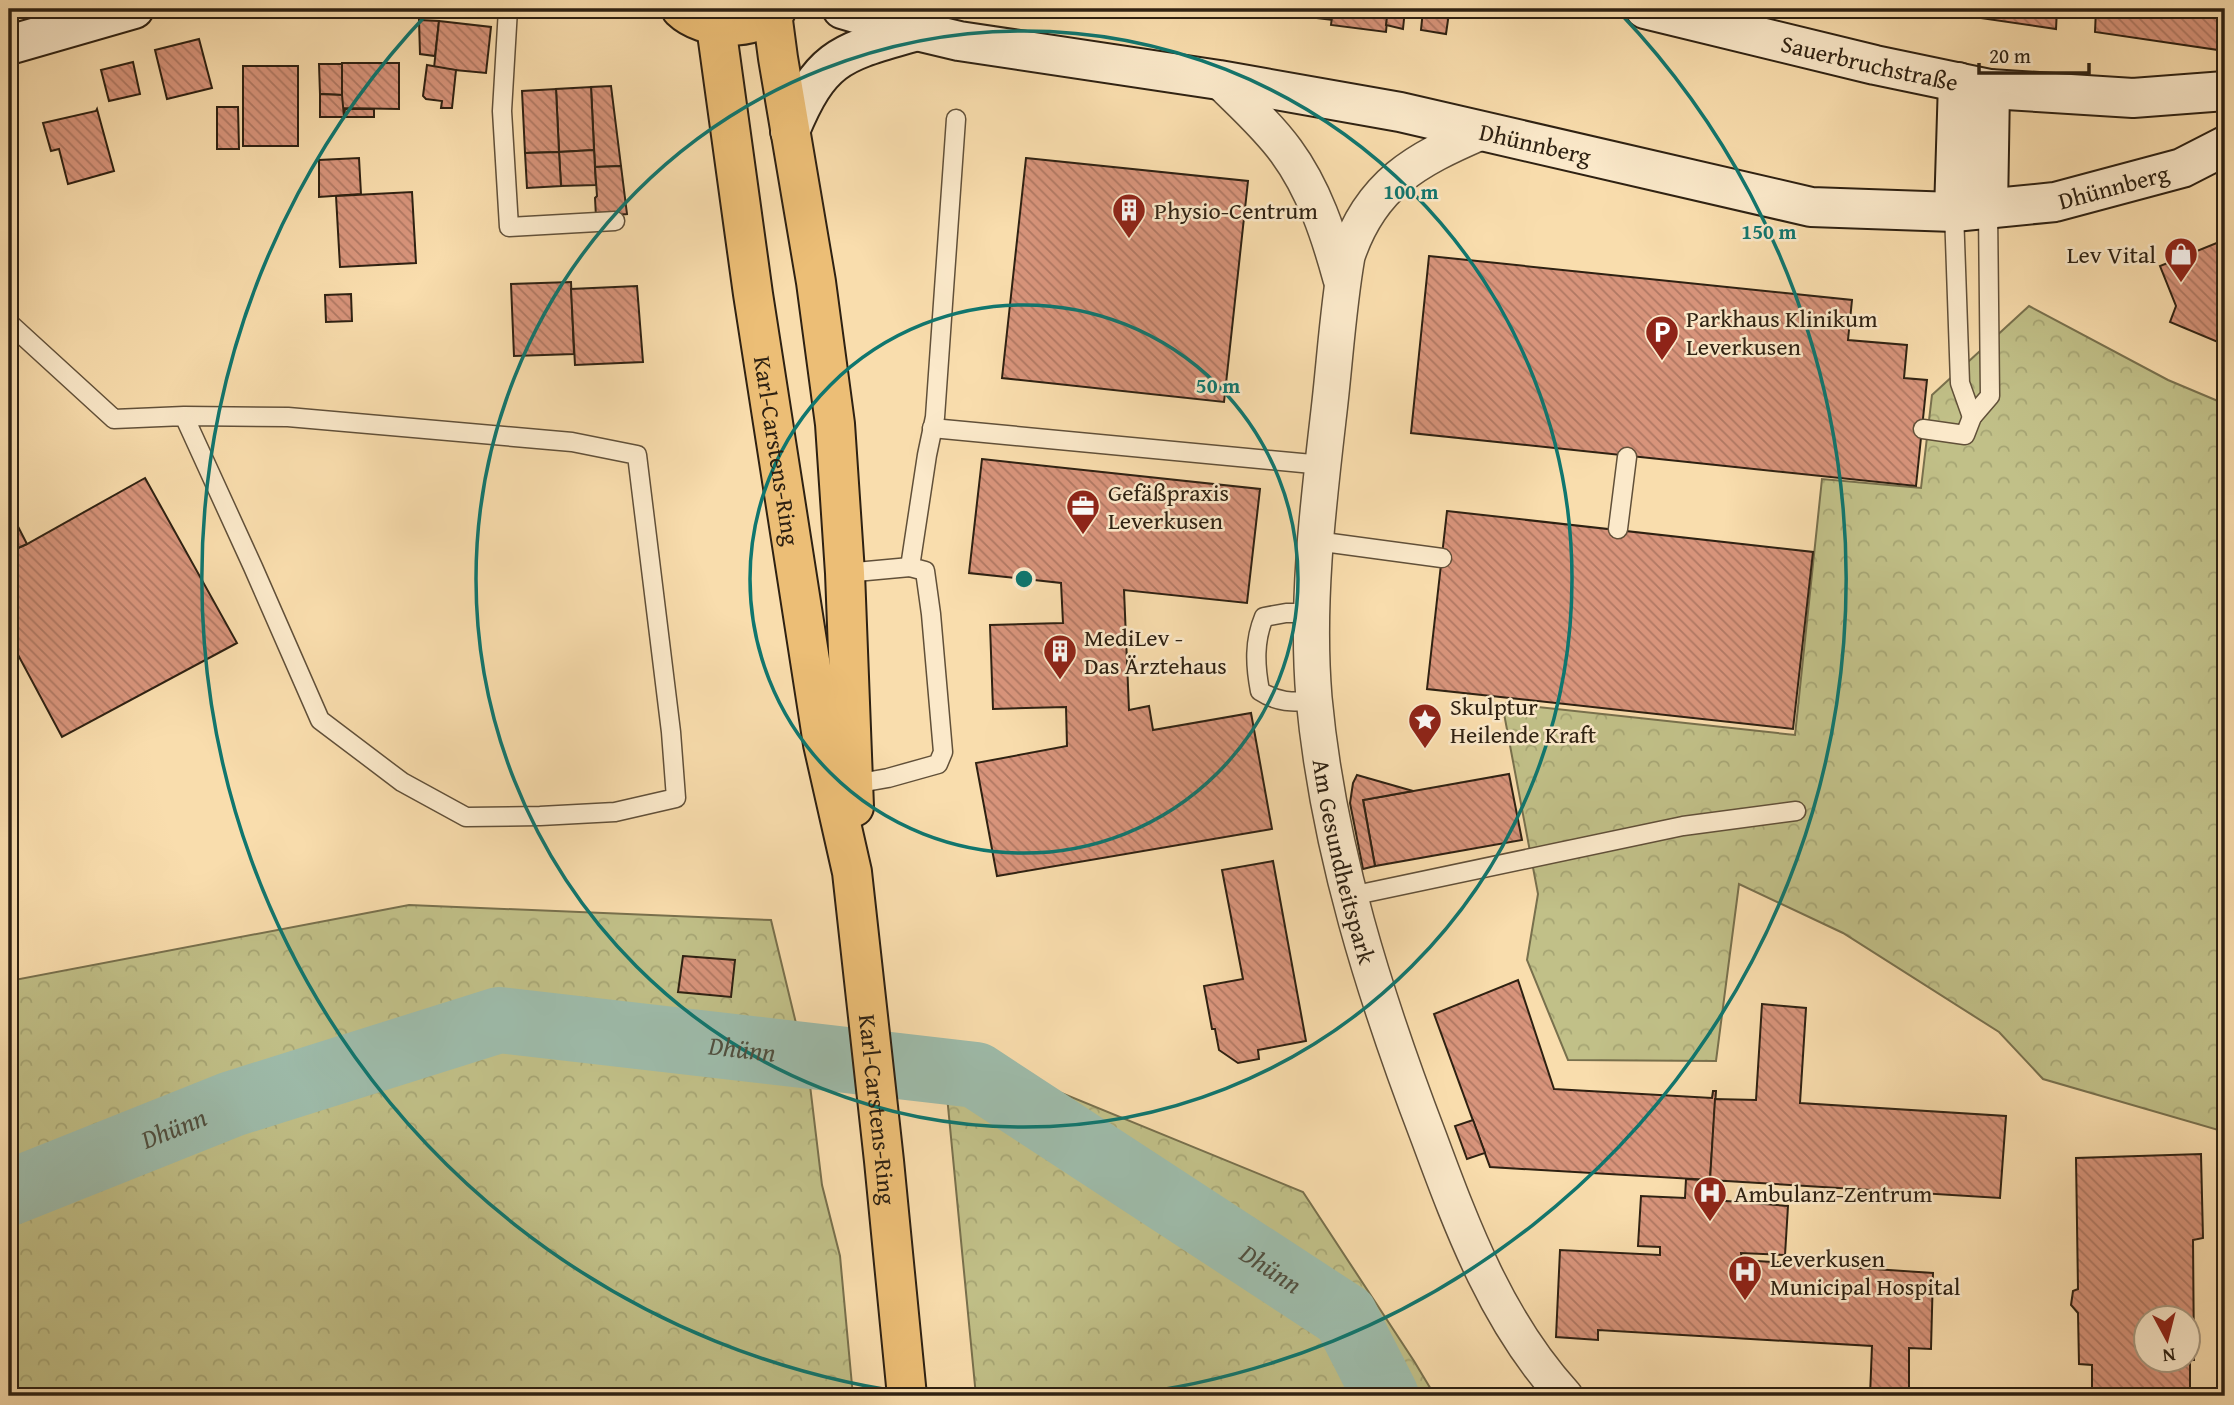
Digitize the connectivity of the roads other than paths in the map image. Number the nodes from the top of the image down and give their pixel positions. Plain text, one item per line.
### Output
1 (134, 9) edge
2 (508, 9) edge
3 (681, 9) edge
4 (842, 9) edge
5 (1645, 9) edge
6 (775, 11) edge
7 (907, 20) edge
8 (716, 26) junction
9 (9, 45) edge
10 (1219, 80) junction
11 (1974, 86) junction
12 (2225, 91) edge
13 (956, 120) dead end
14 (790, 131) junction
15 (1481, 132) junction
16 (2225, 146) edge
17 (1971, 211) junction
18 (615, 221) dead end
19 (1342, 283) junction
20 (9, 323) edge
21 (184, 416) junction
22 (1972, 417) junction
23 (932, 428) junction
24 (1923, 429) dead end
25 (1627, 457) dead end
26 (1323, 465) junction
27 (1618, 529) dead end
28 (1316, 541) junction
29 (1442, 558) dead end
30 (910, 567) junction
31 (845, 573) junction
32 (1312, 613) junction
33 (1315, 701) junction
34 (854, 784) junction
35 (1796, 811) dead end
36 (852, 872) junction
37 (1351, 896) junction
38 (906, 1396) edge
39 (1565, 1396) edge

1 - 9 street
2 - 18 lane
3 - 8 main road
4 - 7 street, Dhünnberg
5 - 11 street, Sauerbruchstraße
6 - 8 main road
6 - 14 main road, Karl-Carstens-Ring
7 - 10 street, Dhünnberg
7 - 14 street
8 - 36 main road, Karl-Carstens-Ring
10 - 15 street, Dhünnberg
10 - 19 street, Am Gesundheitspark
11 - 12 street, Sauerbruchstraße
11 - 17 street
13 - 23 lane
14 - 31 main road, Karl-Carstens-Ring
15 - 17 street, Dhünnberg
15 - 19 street, Am Gesundheitspark
16 - 17 street, Dhünnberg
17 - 22 lane
17 - 22 lane
19 - 26 street, Am Gesundheitspark
20 - 21 lane
21 - 21 lane
22 - 24 lane
23 - 26 lane
23 - 30 lane
25 - 27 lane
26 - 28 street, Am Gesundheitspark
28 - 29 lane
28 - 32 street, Am Gesundheitspark
30 - 31 lane
30 - 34 lane
31 - 34 main road, Karl-Carstens-Ring
32 - 33 street, Am Gesundheitspark
32 - 33 lane
33 - 37 street, Am Gesundheitspark
34 - 36 main road, Karl-Carstens-Ring
35 - 37 lane
36 - 38 main road, Karl-Carstens-Ring
37 - 39 street, Am Gesundheitspark

